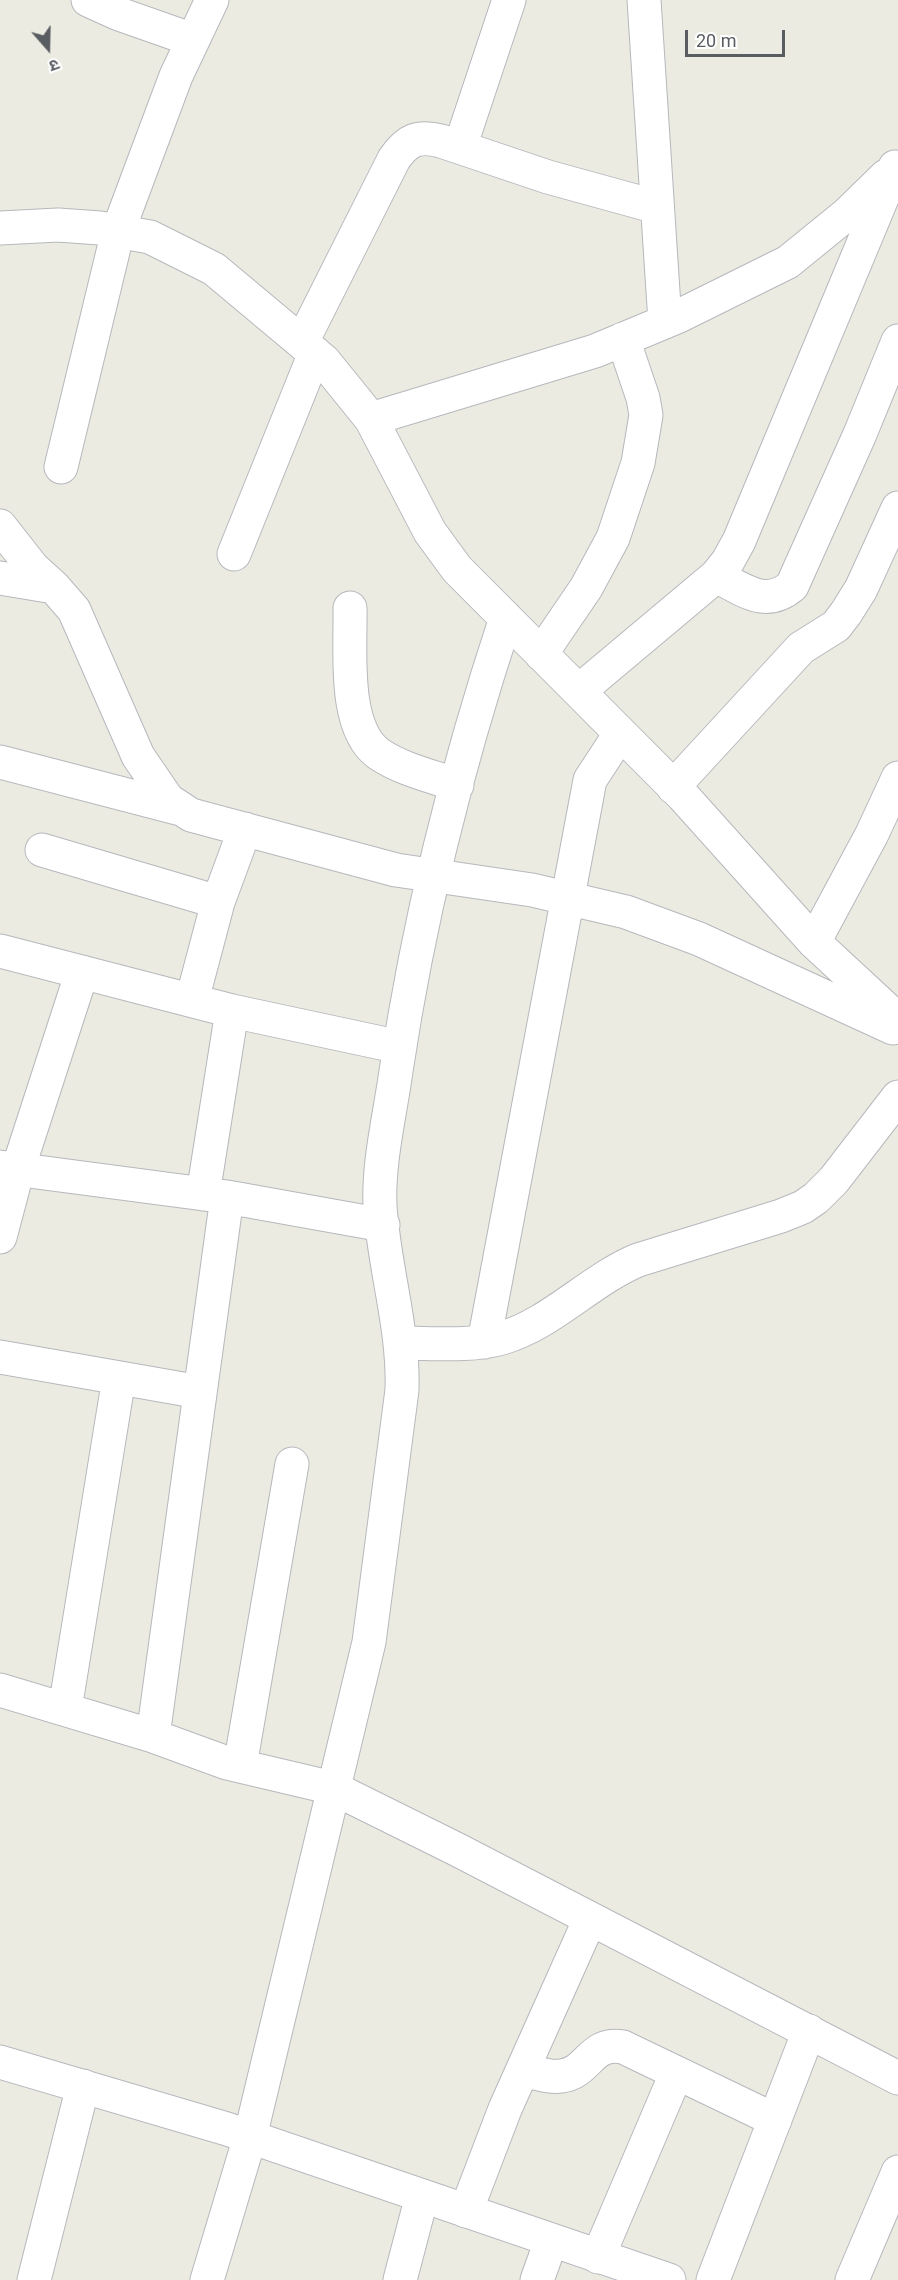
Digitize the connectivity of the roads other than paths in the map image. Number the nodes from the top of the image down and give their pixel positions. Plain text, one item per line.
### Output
1 (88, 0) edge
2 (212, 0) edge
3 (509, 0) edge
4 (644, 0) edge
5 (193, 40) junction
6 (460, 147) junction
7 (894, 180) edge
8 (657, 207) junction
9 (0, 228) edge
10 (118, 231) junction
11 (665, 322) junction
12 (623, 339) junction
13 (898, 341) edge
14 (309, 347) junction
15 (372, 419) junction
16 (61, 467) dead end
17 (898, 508) edge
18 (0, 526) edge
19 (234, 555) dead end
20 (716, 576) junction
21 (0, 578) edge
22 (54, 587) junction
23 (350, 608) dead end
24 (506, 618) junction
25 (541, 654) junction
26 (579, 691) junction
27 (620, 734) junction
28 (0, 762) edge
29 (898, 778) edge
30 (457, 785) junction
31 (673, 787) junction
32 (177, 808) junction
33 (889, 822) edge
34 (245, 829) junction
35 (42, 850) dead end
36 (433, 875) junction
37 (567, 897) junction
38 (218, 902) junction
39 (814, 942) junction
40 (0, 951) edge
41 (82, 972) junction
42 (192, 1000) junction
43 (232, 1011) junction
44 (898, 1020) edge
45 (898, 1030) edge
46 (400, 1047) junction
47 (898, 1097) edge
48 (9, 1168) edge
49 (215, 1195) junction
50 (383, 1226) junction
51 (0, 1237) edge
52 (484, 1342) junction
53 (400, 1343) junction
54 (0, 1357) edge
55 (119, 1378) junction
56 (200, 1392) junction
57 (292, 1464) dead end
58 (0, 1690) edge
59 (65, 1709) junction
60 (153, 1736) junction
61 (240, 1766) junction
62 (333, 1788) junction
63 (591, 1919) junction
64 (809, 2031) junction
65 (0, 2062) edge
66 (523, 2070) junction
67 (676, 2074) junction
68 (898, 2078) edge
69 (82, 2086) junction
70 (775, 2120) junction
71 (249, 2137) junction
72 (898, 2172) edge
73 (422, 2196) junction
74 (466, 2211) junction
75 (551, 2241) junction
76 (608, 2266) edge
77 (33, 2280) edge
78 (207, 2280) edge
79 (400, 2280) edge
80 (537, 2280) edge
81 (669, 2280) edge
82 (713, 2280) edge
83 (852, 2280) edge

1 - 5 street
2 - 5 street
3 - 6 street
4 - 8 street
5 - 10 street
6 - 8 street
6 - 14 street
7 - 11 street
7 - 20 street
8 - 11 street
9 - 10 street
10 - 14 street
10 - 16 street
11 - 12 street
12 - 15 street
12 - 25 street
13 - 20 street
14 - 15 street
14 - 19 street
15 - 24 street
17 - 31 street
18 - 22 street
20 - 26 street
21 - 22 street
22 - 32 street
23 - 30 street
24 - 25 street
24 - 30 street
25 - 26 street
26 - 27 street
27 - 31 street
27 - 37 street
28 - 32 street
29 - 33 street
30 - 36 street
31 - 39 street
32 - 34 street
33 - 39 street
34 - 36 street
34 - 38 street
35 - 38 street
36 - 37 street
36 - 46 street
37 - 45 street
37 - 52 street
38 - 42 street
39 - 44 street
40 - 41 street
41 - 42 street
41 - 48 street
42 - 43 street
43 - 46 street
43 - 49 street
46 - 50 street
47 - 52 street
48 - 49 street
48 - 51 street
49 - 50 street
49 - 56 street
50 - 53 street
52 - 53 street
53 - 62 street
54 - 55 street
55 - 56 street
55 - 59 street
56 - 60 street
57 - 61 street
58 - 59 street
59 - 60 street
60 - 61 street
61 - 62 street
62 - 63 street
62 - 71 street
63 - 64 street
63 - 66 street
64 - 68 street
64 - 70 street
65 - 69 street
66 - 67 street
66 - 74 street
67 - 70 street
67 - 76 street
69 - 71 street
69 - 77 street
70 - 82 street
71 - 73 street
71 - 78 street
72 - 83 street
73 - 74 street
73 - 79 street
74 - 75 street
75 - 76 street
75 - 80 street
76 - 81 street

